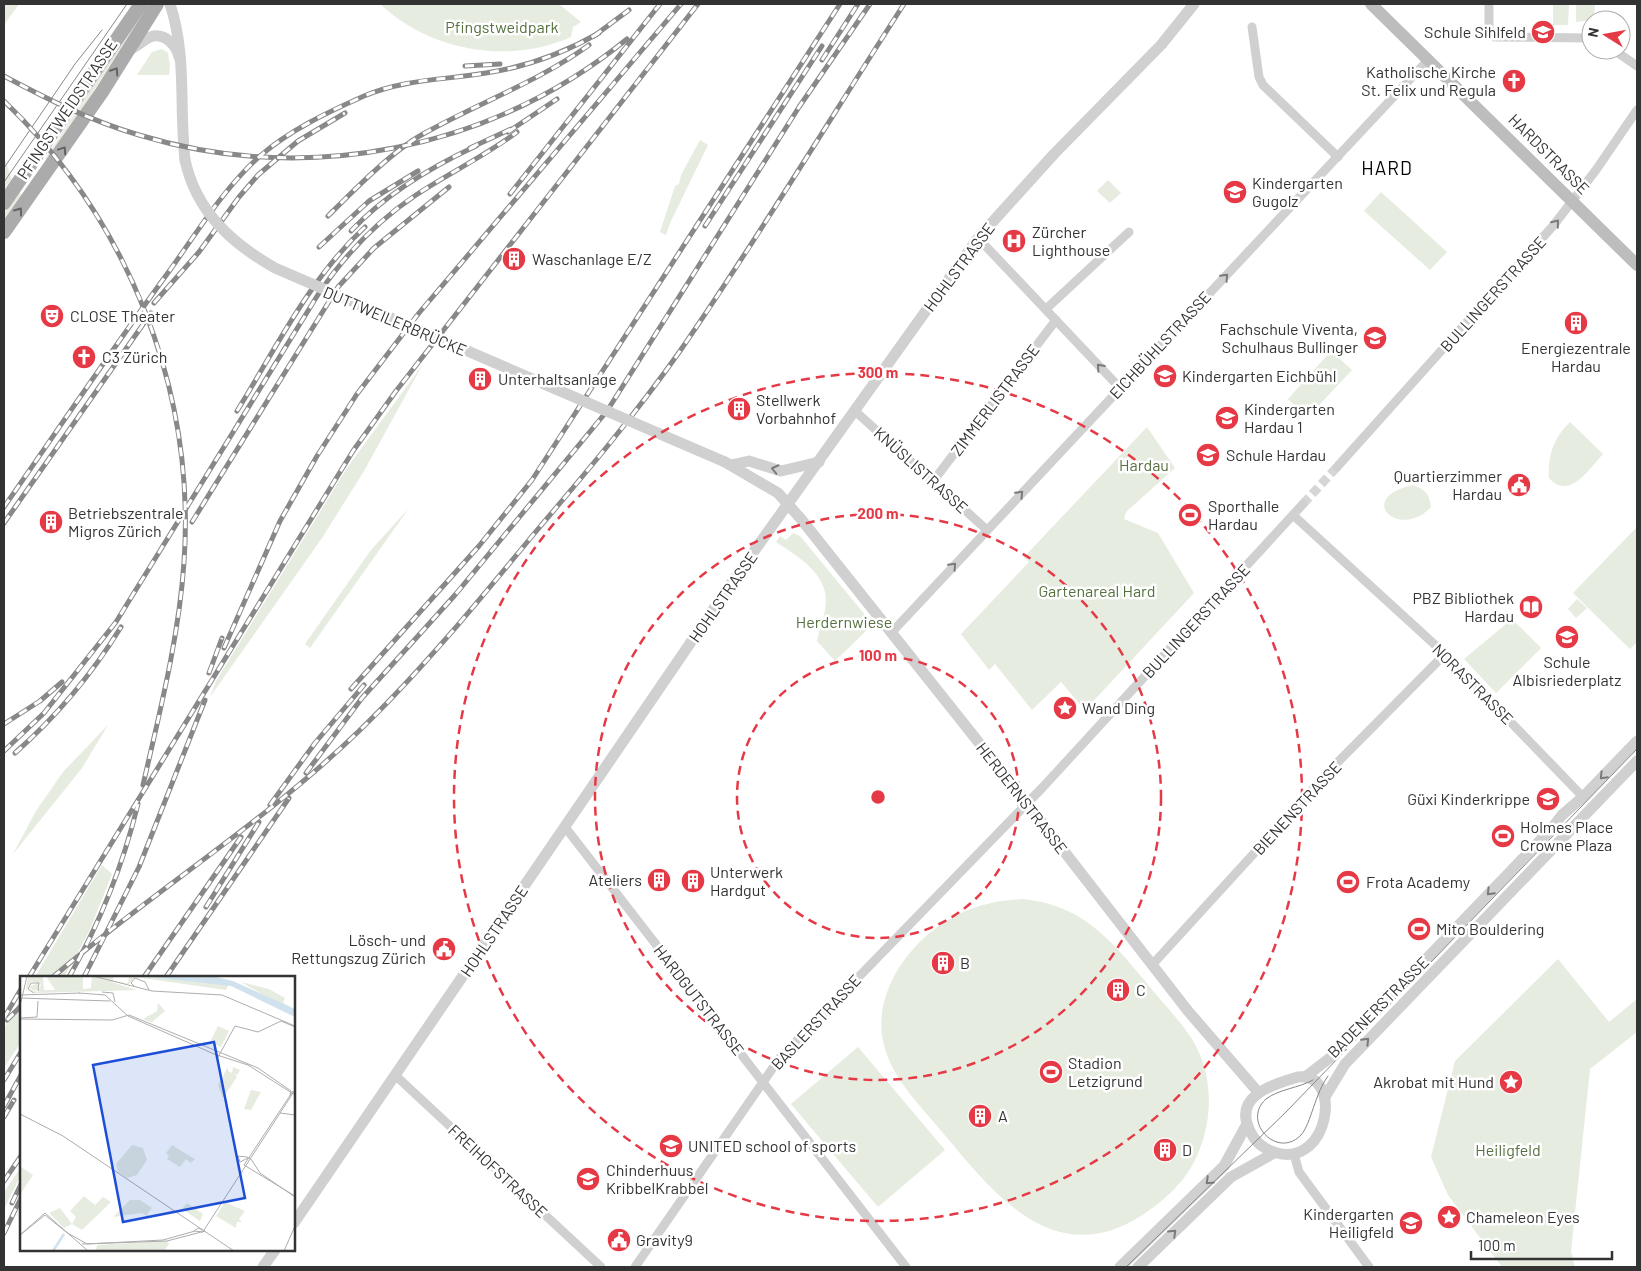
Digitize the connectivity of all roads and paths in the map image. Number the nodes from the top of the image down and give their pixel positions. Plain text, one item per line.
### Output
1 (141, 4) edge
2 (157, 4) edge
3 (170, 4) edge
4 (1194, 4) edge
5 (1371, 4) edge
6 (1489, 4) edge
7 (1252, 27) dead end
8 (1581, 38) edge
9 (129, 50) junction
10 (1429, 59) junction
11 (182, 73) junction
12 (1637, 110) edge
13 (1338, 157) junction
14 (1573, 201) junction
15 (4, 203) edge
16 (4, 232) edge
17 (1129, 232) dead end
18 (978, 238) junction
19 (1637, 265) edge
20 (1046, 309) junction
21 (1056, 320) junction
22 (1120, 388) junction
23 (855, 411) junction
24 (819, 462) junction
25 (728, 463) junction
26 (1337, 467) tunnel mouth
27 (934, 480) junction
28 (788, 504) junction
29 (1303, 504) tunnel mouth
30 (1294, 514) junction
31 (987, 530) junction
32 (892, 632) junction
33 (1444, 654) junction
34 (1637, 741) edge
35 (1637, 761) edge
36 (1583, 796) junction
37 (1027, 802) junction
38 (565, 827) junction
39 (1152, 965) junction
40 (395, 1075) junction
41 (1305, 1077) junction
42 (762, 1082) junction
43 (1258, 1092) junction
44 (1325, 1097) junction
45 (1247, 1124) junction
46 (1274, 1153) junction
47 (1294, 1154) junction
48 (295, 1222) edge
49 (274, 1251) edge
50 (263, 1267) edge
51 (602, 1267) edge
52 (635, 1267) edge
53 (906, 1267) edge
54 (1120, 1267) edge
55 (1138, 1267) edge
56 (1369, 1267) edge

1 - 15 main road, PFINGSTWEIDSTRASSE
2 - 9 main road, PFINGSTWEIDSTRASSE
3 - 11 street, DUTTWEILERBRÜCKE
4 - 18 street, HOHLSTRASSE
5 - 10 main road, HARDSTRASSE
6 - 8 street
7 - 13 street
9 - 11 street
16 -> 9 main road, PFINGSTWEIDSTRASSE
10 - 13 street, EICHBÜHLSTRASSE
10 - 14 main road, HARDSTRASSE
11 - 25 street, DUTTWEILERBRÜCKE, bridge
12 - 14 street, BULLINGERSTRASSE
22 -> 13 street, EICHBÜHLSTRASSE
14 - 19 main road, HARDSTRASSE
26 -> 14 street, BULLINGERSTRASSE
17 - 20 street
18 - 20 street
18 - 23 street, HOHLSTRASSE
20 - 21 street
22 -> 21 street
21 - 27 street, ZIMMERLISTRASSE
31 -> 22 street, EICHBÜHLSTRASSE
23 - 24 street, HOHLSTRASSE
23 - 27 street, KNÜSLISTRASSE
24 -> 25 street
24 - 28 street, HOHLSTRASSE
25 - 28 street, DUTTWEILERBRÜCKE
27 - 31 street, KNÜSLISTRASSE
28 - 32 street, HERDERNSTRASSE
28 - 38 street, HOHLSTRASSE
29 - 30 street, BULLINGERSTRASSE
30 - 33 street, NORASTRASSE
30 - 37 street, BULLINGERSTRASSE
32 -> 31 street, EICHBÜHLSTRASSE
32 - 37 street, HERDERNSTRASSE
33 - 36 street, NORASTRASSE
33 - 39 street, BIENENSTRASSE
34 -> 36 street, BADENERSTRASSE
44 -> 35 street, BADENERSTRASSE
36 -> 41 street, BADENERSTRASSE
37 - 39 street, HERDERNSTRASSE
37 - 42 street, BASLERSTRASSE
38 - 40 street, HOHLSTRASSE
38 - 42 street, HARDGUTSTRASSE
39 - 43 street, HERDERNSTRASSE
40 - 48 street, HOHLSTRASSE
40 - 51 street, FREIHOFSTRASSE
41 - 43 street, BADENERSTRASSE
41 - 44 street
42 - 52 street, BASLERSTRASSE
42 - 53 street, HARDGUTSTRASSE
43 - 45 street
44 - 47 street, BADENERSTRASSE
45 - 46 street
45 -> 54 street
46 - 47 street
55 -> 46 street
47 - 56 street
49 - 50 street

